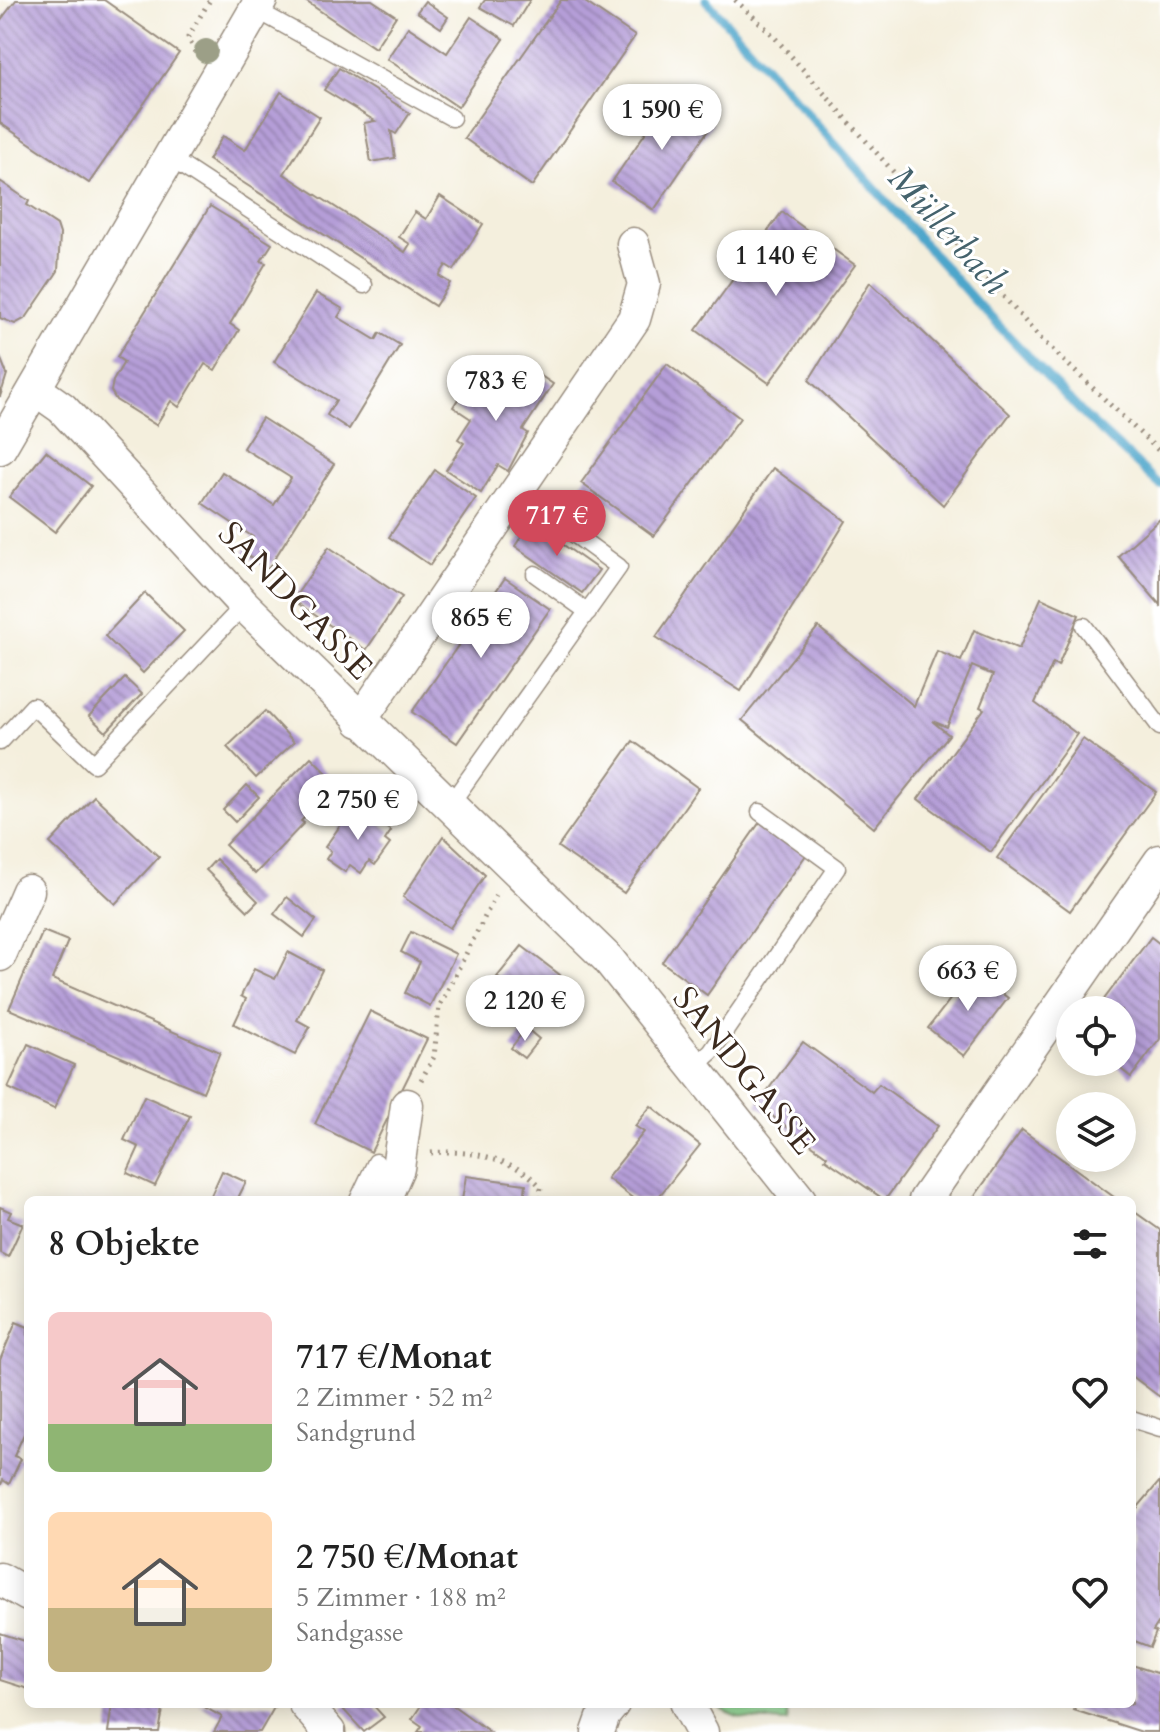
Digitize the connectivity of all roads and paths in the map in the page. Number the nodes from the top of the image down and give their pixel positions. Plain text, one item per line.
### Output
1 (210, 0) edge
2 (735, 0) edge
3 (258, 4) edge
4 (197, 57) dead end
5 (452, 118) dead end
6 (170, 158) junction
7 (633, 244) dead end
8 (364, 285) dead end
9 (35, 389) junction
10 (0, 448) edge
11 (1160, 452) edge
12 (544, 512) dead end
13 (535, 574) dead end
14 (244, 605) junction
15 (588, 612) junction
16 (1084, 626) dead end
17 (360, 721) junction
18 (1160, 727) edge
19 (0, 742) edge
20 (449, 806) junction
21 (760, 812) dead end
22 (1160, 861) edge
23 (504, 879) dead end
24 (28, 891) dead end
25 (0, 955) edge
26 (694, 1067) junction
27 (407, 1105) joint
28 (387, 1165) junction
29 (361, 1196) edge
30 (384, 1196) edge
31 (540, 1196) edge
32 (797, 1196) edge
33 (928, 1196) edge
34 (1136, 1420) edge
35 (1160, 1428) edge
36 (0, 1579) edge
37 (24, 1593) edge
38 (308, 1708) edge
39 (610, 1708) edge
40 (689, 1708) edge
41 (329, 1732) edge
42 (598, 1732) edge
43 (702, 1732) edge

1 - 4 path
2 - 11 path
3 - 5 lane
3 - 6 street
6 - 8 lane
6 - 9 street
7 - 17 street
9 - 10 street
9 - 14 street, SANDGASSE
12 - 15 lane
13 - 15 lane
14 - 17 street, SANDGASSE
14 - 19 lane
15 - 20 lane
16 - 18 lane
17 - 20 street, SANDGASSE
20 - 26 street, SANDGASSE
21 - 26 lane
22 - 33 street
23 - 27 path
24 - 25 street
26 - 32 street, SANDGASSE
27 - 28 street
28 - 29 lane
28 - 30 street
28 - 31 path
34 - 35 lane
36 - 37 street
38 - 41 street
39 - 42 street
40 - 43 street

